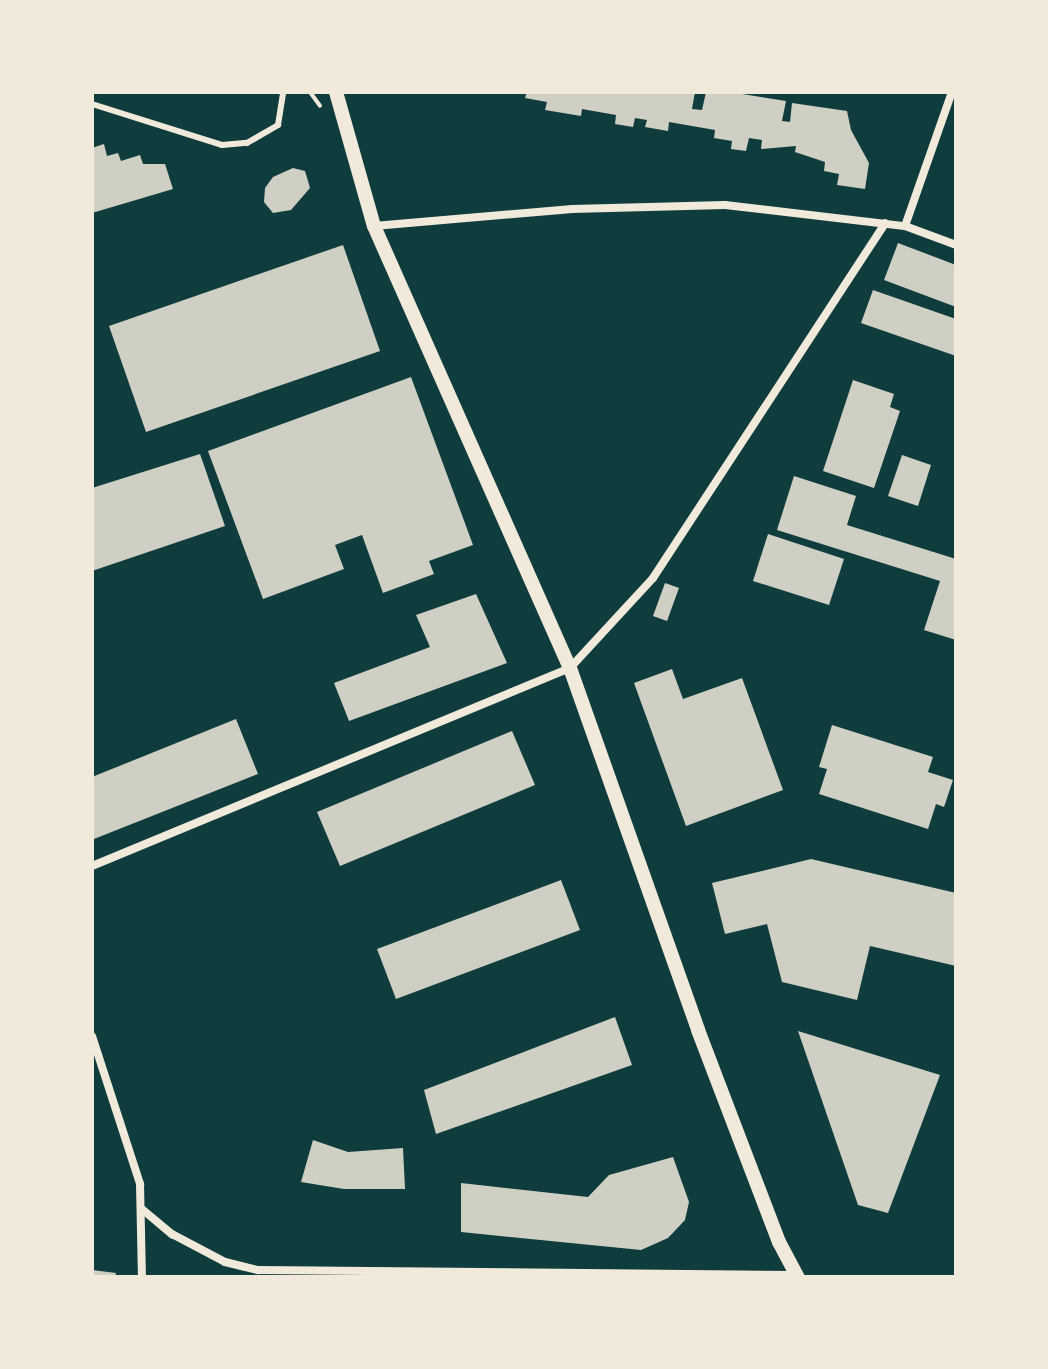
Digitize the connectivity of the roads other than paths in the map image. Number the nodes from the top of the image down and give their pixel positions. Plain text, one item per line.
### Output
1 (283, 92) edge
2 (336, 92) edge
3 (952, 92) edge
4 (92, 104) edge
5 (885, 223) junction
6 (374, 226) junction
7 (905, 226) junction
8 (956, 245) edge
9 (570, 668) junction
10 (92, 866) edge
11 (92, 1036) edge
12 (143, 1210) junction
13 (258, 1270) junction
14 (797, 1276) edge
15 (142, 1277) edge
16 (236, 1277) edge

1 - 4 lane
2 - 6 street
3 - 7 street
5 - 6 street
5 - 7 street
5 - 9 street
6 - 9 street
7 - 8 street
9 - 10 street
9 - 14 street
11 - 12 street
12 - 13 street
12 - 15 street
13 - 14 street
13 - 16 street

